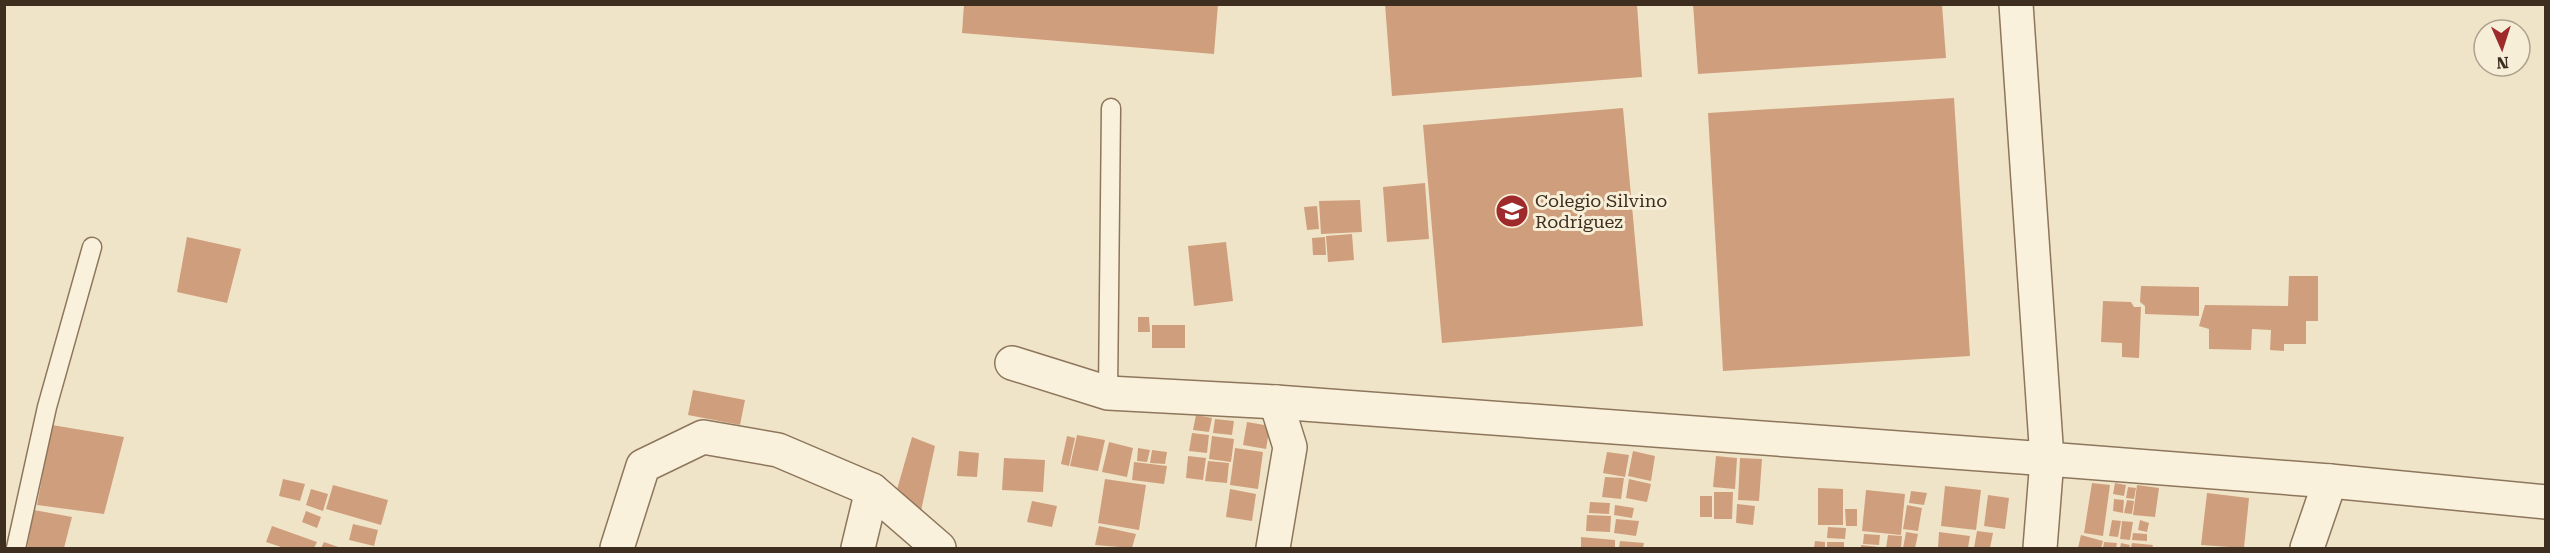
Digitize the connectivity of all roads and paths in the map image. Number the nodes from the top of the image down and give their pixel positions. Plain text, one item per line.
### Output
1 (2016, 4) edge
2 (1111, 108) dead end
3 (92, 247) dead end
4 (1012, 363) dead end
5 (1108, 393) junction
6 (1276, 402) junction
7 (2047, 459) junction
8 (2330, 481) junction
9 (872, 490) junction
10 (2546, 502) edge
11 (16, 549) edge
12 (617, 549) edge
13 (858, 549) edge
14 (939, 549) edge
15 (1273, 549) edge
16 (2040, 549) edge
17 (2307, 549) edge

1 - 7 street
2 - 5 lane
3 - 11 lane
4 - 5 street
5 - 6 street
6 - 7 street
6 - 15 street
7 - 8 street
7 - 16 street
8 - 10 street
8 - 17 street
9 - 12 street
9 - 13 street
9 - 14 street

